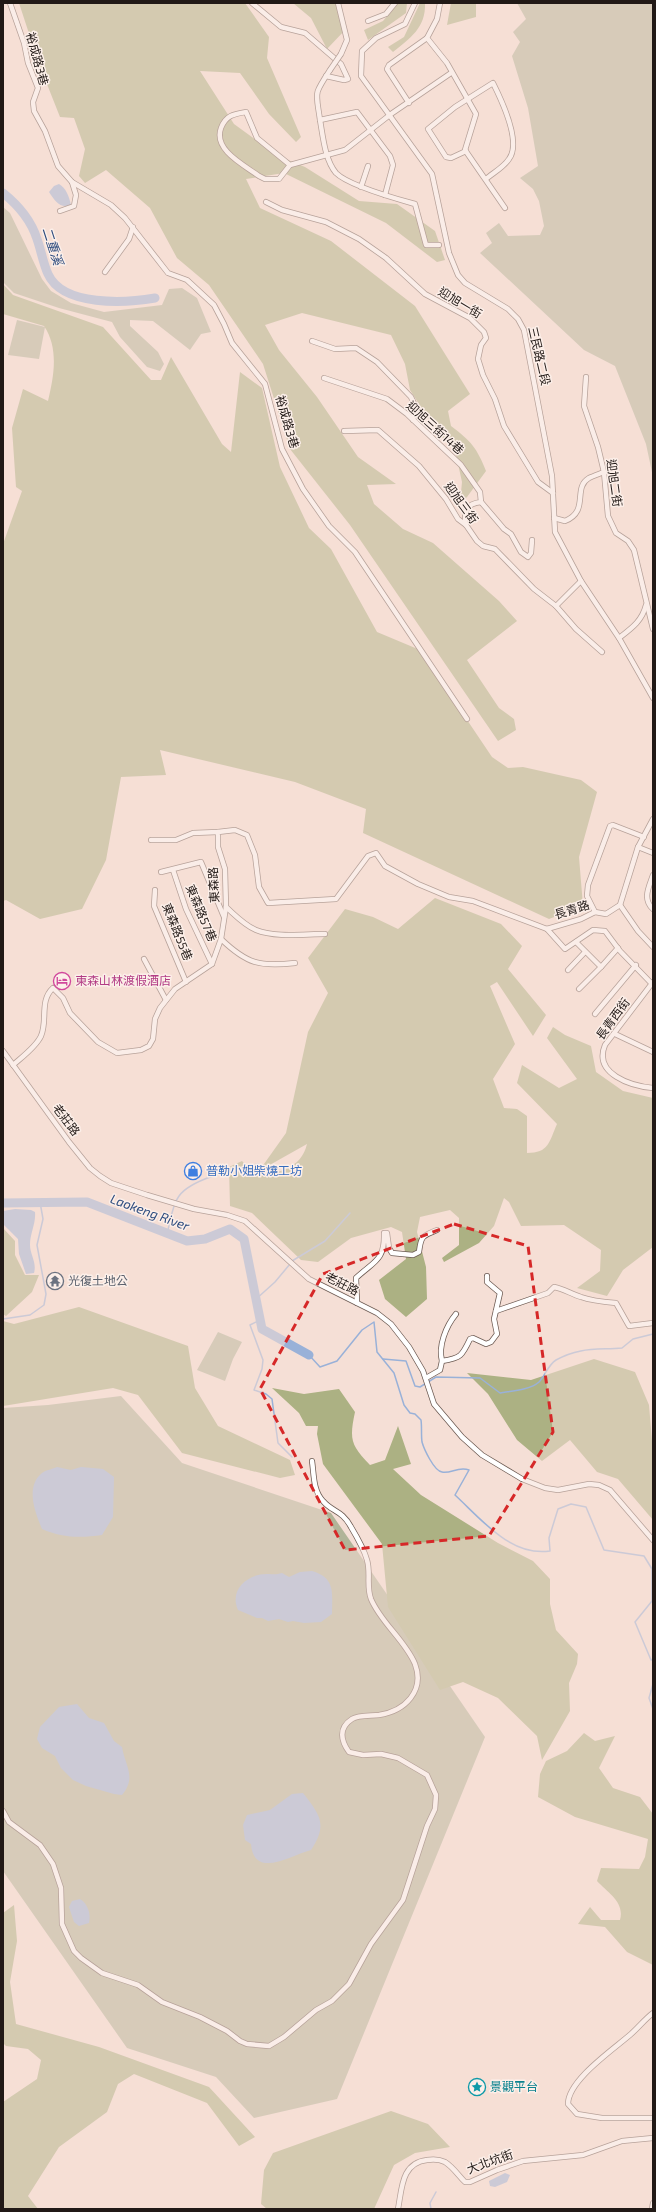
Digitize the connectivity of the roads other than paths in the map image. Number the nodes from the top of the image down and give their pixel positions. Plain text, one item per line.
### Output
1 (10, 3) edge
2 (252, 3) edge
3 (338, 3) edge
4 (395, 3) edge
5 (415, 3) edge
6 (440, 3) edge
7 (368, 21) dead end
8 (427, 38) junction
9 (451, 73) junction
10 (326, 76) junction
11 (467, 100) junction
12 (409, 102) junction
13 (391, 114) junction
14 (320, 120) junction
15 (372, 130) junction
16 (466, 151) junction
17 (327, 155) junction
18 (290, 165) junction
19 (368, 166) dead end
20 (486, 179) junction
21 (72, 182) junction
22 (361, 187) junction
23 (385, 195) junction
24 (266, 202) dead end
25 (505, 208) dead end
26 (60, 211) dead end
27 (133, 228) junction
28 (439, 245) dead end
29 (105, 272) dead end
30 (312, 341) dead end
31 (586, 377) dead end
32 (324, 378) dead end
33 (413, 420) junction
34 (344, 431) dead end
35 (604, 472) junction
36 (553, 493) junction
37 (481, 502) junction
38 (554, 518) junction
39 (466, 525) junction
40 (532, 540) dead end
41 (582, 581) junction
42 (646, 603) junction
43 (556, 606) junction
44 (653, 629) edge
45 (619, 638) junction
46 (602, 652) dead end
47 (653, 698) edge
48 (467, 719) dead end
49 (653, 819) edge
50 (218, 832) junction
51 (644, 837) junction
52 (151, 840) dead end
53 (638, 847) junction
54 (653, 854) edge
55 (173, 870) junction
56 (161, 872) dead end
57 (653, 875) edge
58 (155, 890) dead end
59 (620, 905) junction
60 (226, 907) junction
61 (653, 909) edge
62 (595, 912) junction
63 (224, 917) junction
64 (547, 929) junction
65 (325, 934) dead end
66 (221, 939) junction
67 (576, 942) junction
68 (653, 947) edge
69 (618, 948) junction
70 (585, 952) junction
71 (144, 959) dead end
72 (295, 963) dead end
73 (212, 964) junction
74 (636, 965) junction
75 (601, 967) junction
76 (568, 970) dead end
77 (186, 982) junction
78 (652, 983) edge
79 (579, 989) dead end
80 (166, 1000) junction
81 (595, 1014) dead end
82 (614, 1034) junction
83 (3, 1051) edge
84 (653, 1052) edge
85 (13, 1065) junction
86 (653, 1088) edge
87 (437, 1230) dead end
88 (487, 1276) dead end
89 (357, 1303) junction
90 (496, 1311) junction
91 (456, 1314) dead end
92 (653, 1323) edge
93 (442, 1361) junction
94 (426, 1381) junction
95 (312, 1461) dead end
96 (653, 1540) edge
97 (3, 1811) edge
98 (653, 2012) edge
99 (653, 2118) edge
100 (653, 2138) edge
101 (653, 2203) edge
102 (398, 2209) edge
103 (652, 2209) edge

1 - 21 street, 裕成路3巷
2 - 10 street
3 - 10 street, bridge
4 - 7 street
5 - 13 street, 三民路二段
6 - 8 street
8 - 9 street
8 - 12 street
9 - 11 street
9 - 12 street
10 - 14 street
11 - 16 street
11 - 16 street
11 - 20 street
12 - 13 street
13 - 15 street
13 - 36 street, 三民路二段
14 - 15 street
14 - 17 street
15 - 17 street
15 - 23 street
16 - 20 street
17 - 18 street
17 - 22 street
18 - 18 street
19 - 22 street
20 - 25 street
21 - 26 street
21 - 27 street, 裕成路3巷
22 - 23 street
23 - 28 street
24 - 36 street, 迎旭一街
27 - 29 street
27 - 48 street, 裕成路3巷
30 - 33 street
31 - 35 street, 迎旭二街
32 - 33 street, 迎旭三街14巷
33 - 37 street, 迎旭三街14巷
34 - 39 street, 迎旭三街
35 - 38 street
35 - 42 street, 迎旭二街
36 - 38 street, 三民路二段
37 - 39 street
37 - 40 street
38 - 41 street, 三民路二段
39 - 43 street, 迎旭三街
41 - 43 street
41 - 45 street, 三民路二段
42 - 44 street, 迎旭二街
42 - 45 street
43 - 46 street, 迎旭三街
45 - 47 street, 三民路二段
49 - 51 street
50 - 52 street
50 - 60 street, 東森路
50 - 64 street, 長青路
51 - 53 street
51 - 62 street
53 - 54 street
53 - 59 street
55 - 56 street
55 - 63 street
55 - 73 street, 東森路57巷
57 - 61 street
58 - 77 street, 東森路55巷
59 - 62 street, 長青路
59 - 68 street
60 - 63 street, 東森路
60 - 65 street
62 - 64 street, 長青路
63 - 66 street, 東森路
64 - 67 street
66 - 72 street
66 - 73 street, 東森路
67 - 69 street
67 - 70 street
69 - 74 street
69 - 75 street
70 - 75 street
70 - 76 street
71 - 80 street
73 - 77 street
74 - 78 street
74 - 81 street
75 - 79 street
77 - 80 street
78 - 82 street, 長青西街
80 - 85 street
82 - 84 street
82 - 86 street, 長青西街
83 - 85 street, 老莊路
85 - 89 street, 老莊路
87 - 89 street
88 - 90 street
89 - 94 street, 老莊路
90 - 92 street
90 - 93 street
91 - 93 street
93 - 94 street
94 - 96 street, 老莊路
95 - 97 street
98 - 99 street
100 - 102 street, 大北坑街
101 - 103 street

